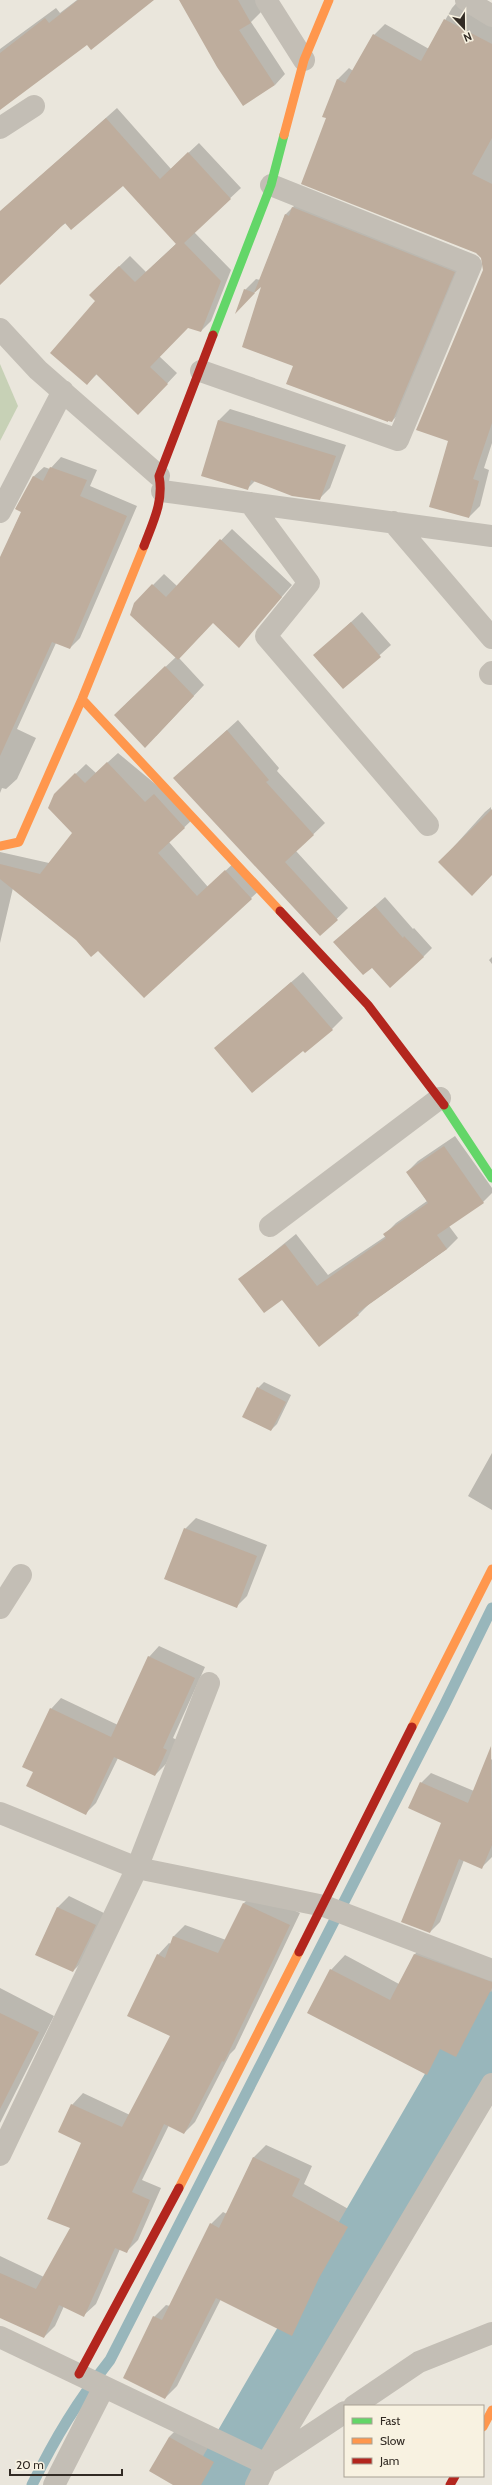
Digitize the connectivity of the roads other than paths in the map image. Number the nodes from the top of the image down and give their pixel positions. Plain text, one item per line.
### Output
1 (266, 0) edge
2 (329, 0) edge
3 (466, 0) edge
4 (492, 16) edge
5 (304, 60) junction
6 (34, 106) dead end
7 (0, 128) edge
8 (271, 185) junction
9 (0, 329) edge
10 (201, 371) junction
11 (63, 391) junction
12 (161, 484) junction
13 (250, 503) junction
14 (0, 512) edge
15 (393, 522) junction
16 (492, 536) edge
17 (492, 638) edge
18 (82, 699) junction
19 (428, 825) dead end
20 (0, 846) edge
21 (440, 1098) junction
22 (492, 1178) edge
23 (270, 1226) dead end
24 (492, 1569) edge
25 (21, 1575) dead end
26 (0, 1608) edge
27 (210, 1683) dead end
28 (0, 1813) edge
29 (137, 1868) junction
30 (337, 1910) junction
31 (492, 1970) edge
32 (492, 2084) edge
33 (0, 2155) edge
34 (492, 2333) edge
35 (0, 2337) edge
36 (91, 2380) junction
37 (356, 2405) edge
38 (492, 2410) edge
39 (344, 2413) edge
40 (484, 2425) edge
41 (262, 2462) junction
42 (54, 2485) edge
43 (256, 2485) edge

1 - 5 street
2 - 5 street
3 - 4 street
5 - 8 street
6 - 7 street
8 - 10 street
8 - 10 street
9 - 11 street
10 - 12 street
11 - 12 street
11 - 14 street
12 - 13 street
12 - 18 street
13 - 15 street
13 - 19 street
15 - 16 street
15 - 17 street
18 - 20 street
18 - 21 street
21 - 22 street
21 - 23 street
24 - 30 street
25 - 26 street
27 - 29 street
28 - 29 street
29 - 30 street
29 - 33 street
30 - 31 street
30 - 36 street
32 - 41 street
34 - 37 street
35 - 36 street
36 - 41 street
36 - 42 street
38 - 40 street
39 - 41 street
41 - 43 street

